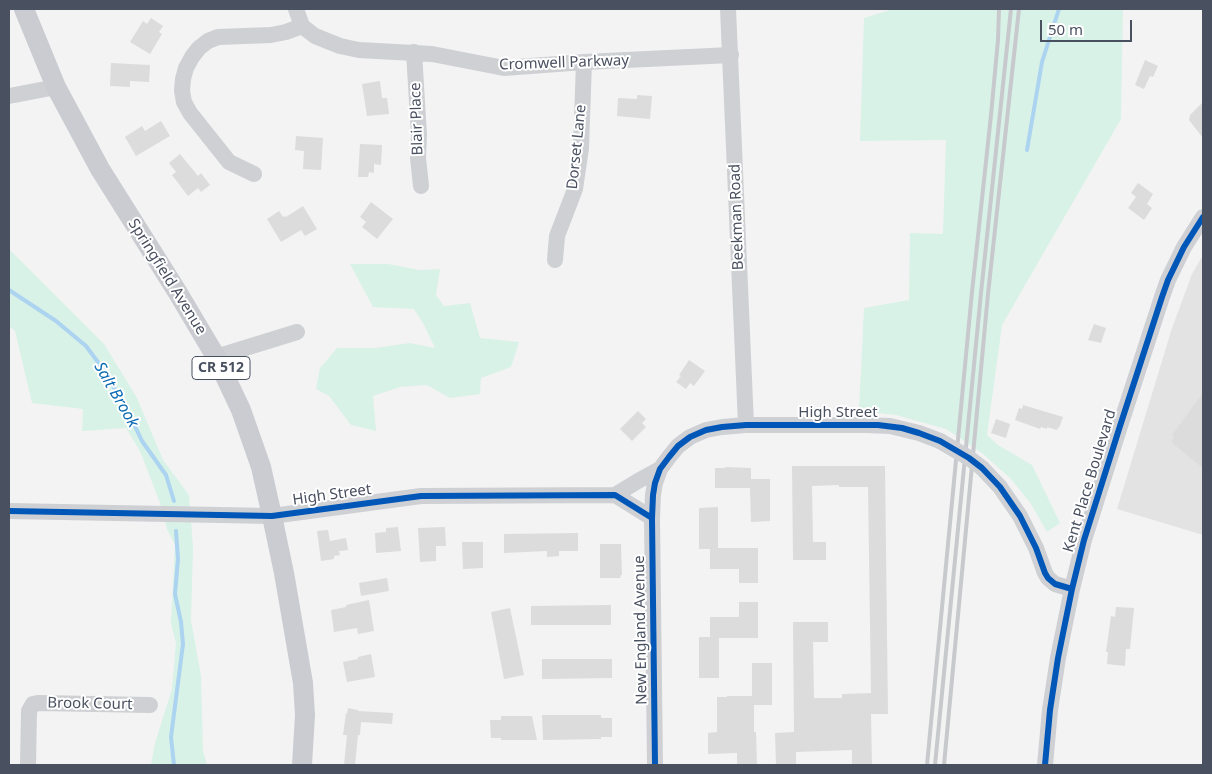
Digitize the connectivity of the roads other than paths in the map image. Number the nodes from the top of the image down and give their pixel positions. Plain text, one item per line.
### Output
1 (24, 9) edge
2 (296, 9) edge
3 (728, 9) edge
4 (302, 26) junction
5 (414, 52) junction
6 (730, 55) junction
7 (584, 62) junction
8 (56, 87) junction
9 (9, 96) edge
10 (254, 174) dead end
11 (420, 186) dead end
12 (1203, 217) edge
13 (554, 260) dead end
14 (297, 332) dead end
15 (216, 357) junction
16 (746, 425) junction
17 (660, 469) junction
18 (615, 495) junction
19 (653, 495) joint
20 (9, 511) edge
21 (272, 516) junction
22 (652, 518) junction
23 (1072, 589) junction
24 (150, 705) dead end
25 (28, 765) edge
26 (302, 765) edge
27 (655, 765) edge
28 (1045, 765) edge

1 - 8 main road, Springfield Avenue / CR 512
2 - 4 street
3 - 6 street, Beekman Road
4 - 5 street, Cromwell Parkway
4 - 10 street
5 - 7 street, Cromwell Parkway
5 - 11 street, Blair Place
6 - 7 street, Cromwell Parkway
6 - 16 street, Beekman Road
7 - 13 street, Dorset Lane
8 - 9 street
8 - 15 main road, Springfield Avenue / CR 512
12 - 23 street, Kent Place Boulevard
14 - 15 street
15 - 21 main road, Springfield Avenue / CR 512
16 - 17 street, High Street
16 - 23 street, High Street, bridge
17 - 18 street, High Street
17 - 19 street, High Street
18 - 21 street, High Street
18 - 22 street
19 - 22 street, New England Avenue
20 - 21 street, High Street
21 - 26 main road, Springfield Avenue / CR 512
22 - 27 street, New England Avenue
23 - 28 street, Kent Place Boulevard
24 - 25 street, Brook Court

